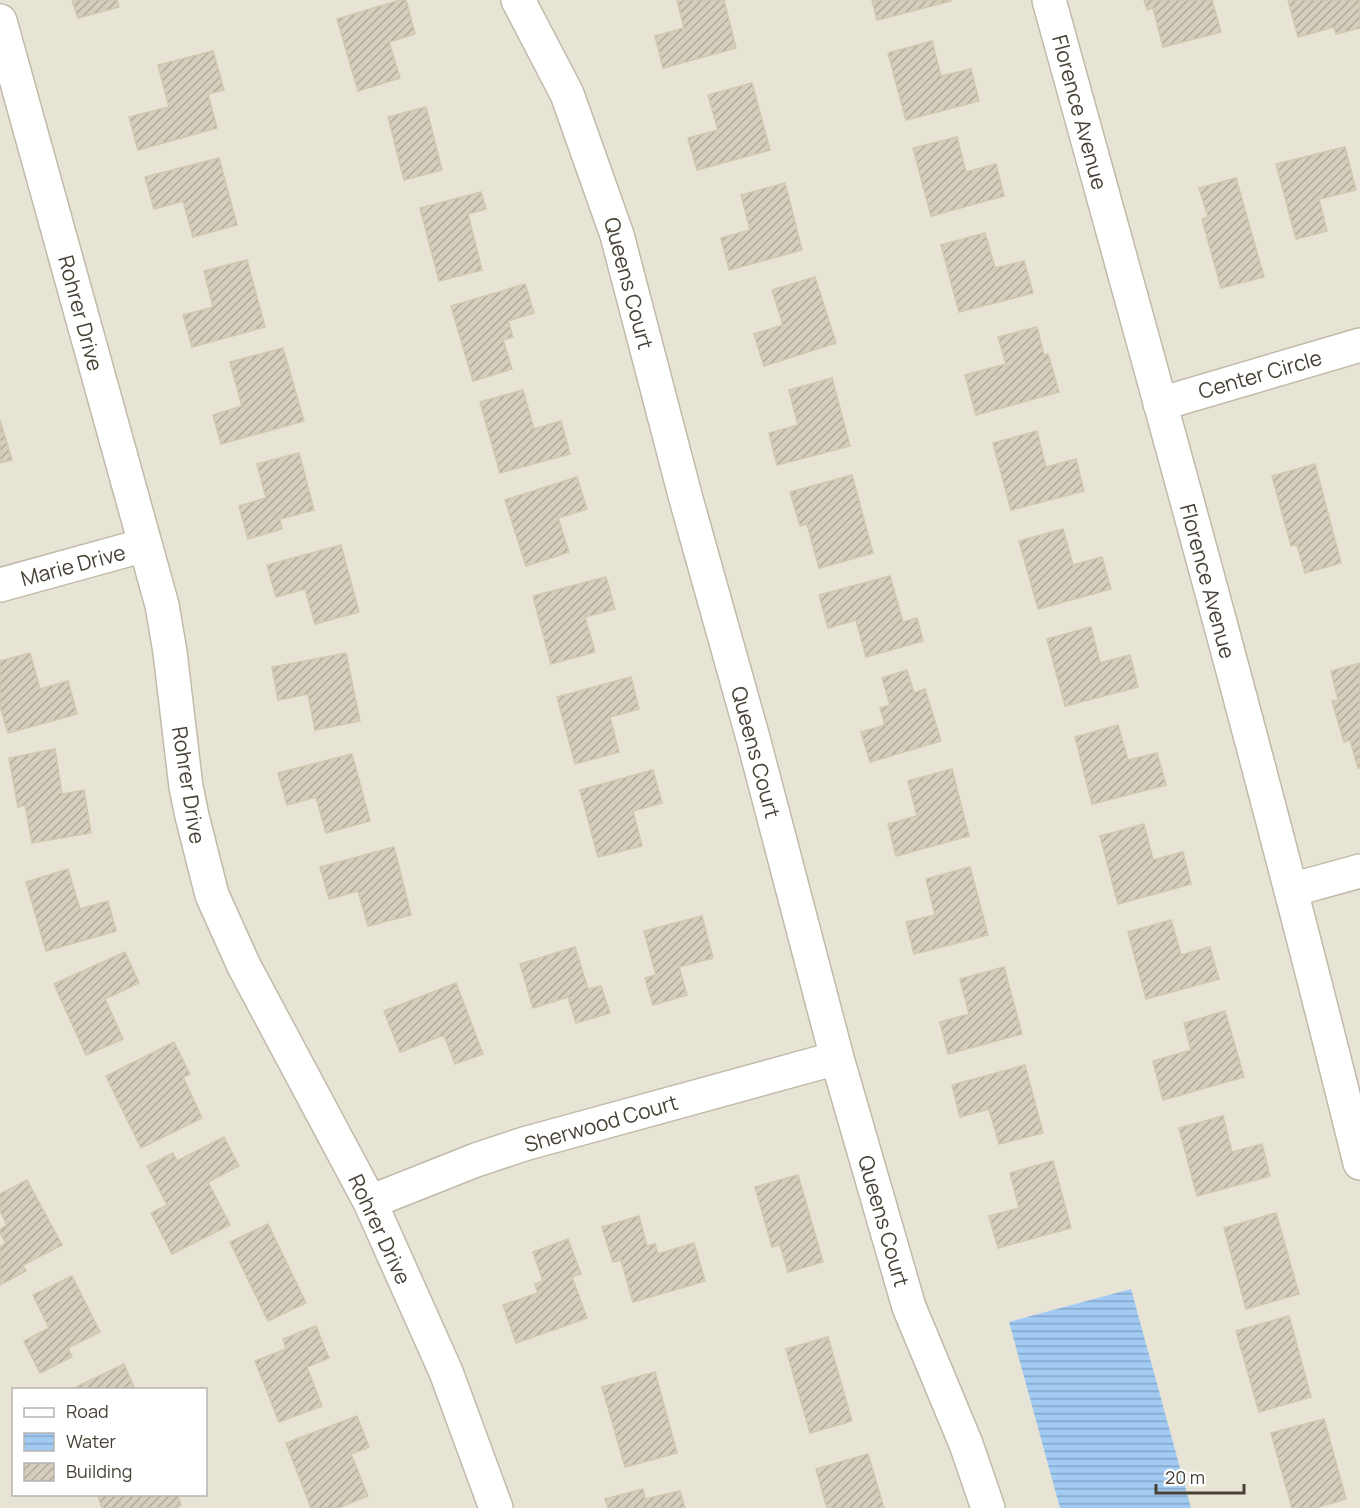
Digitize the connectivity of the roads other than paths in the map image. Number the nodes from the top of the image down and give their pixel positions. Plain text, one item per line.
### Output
1 (518, 0) edge
2 (1049, 0) edge
3 (0, 21) edge
4 (1360, 345) edge
5 (1160, 404) junction
6 (145, 545) junction
7 (0, 585) edge
8 (1360, 871) edge
9 (1291, 891) junction
10 (837, 1058) junction
11 (1360, 1163) edge
12 (370, 1202) junction
13 (496, 1508) edge
14 (988, 1508) edge

1 - 10 street, Queens Court
2 - 5 street, Florence Avenue
3 - 6 street, Rohrer Drive
4 - 5 street, Center Circle
5 - 9 street, Florence Avenue
6 - 7 street, Marie Drive
6 - 12 street, Rohrer Drive
8 - 9 street
9 - 11 street, Florence Avenue
10 - 12 street, Sherwood Court
10 - 14 street, Queens Court
12 - 13 street, Rohrer Drive

